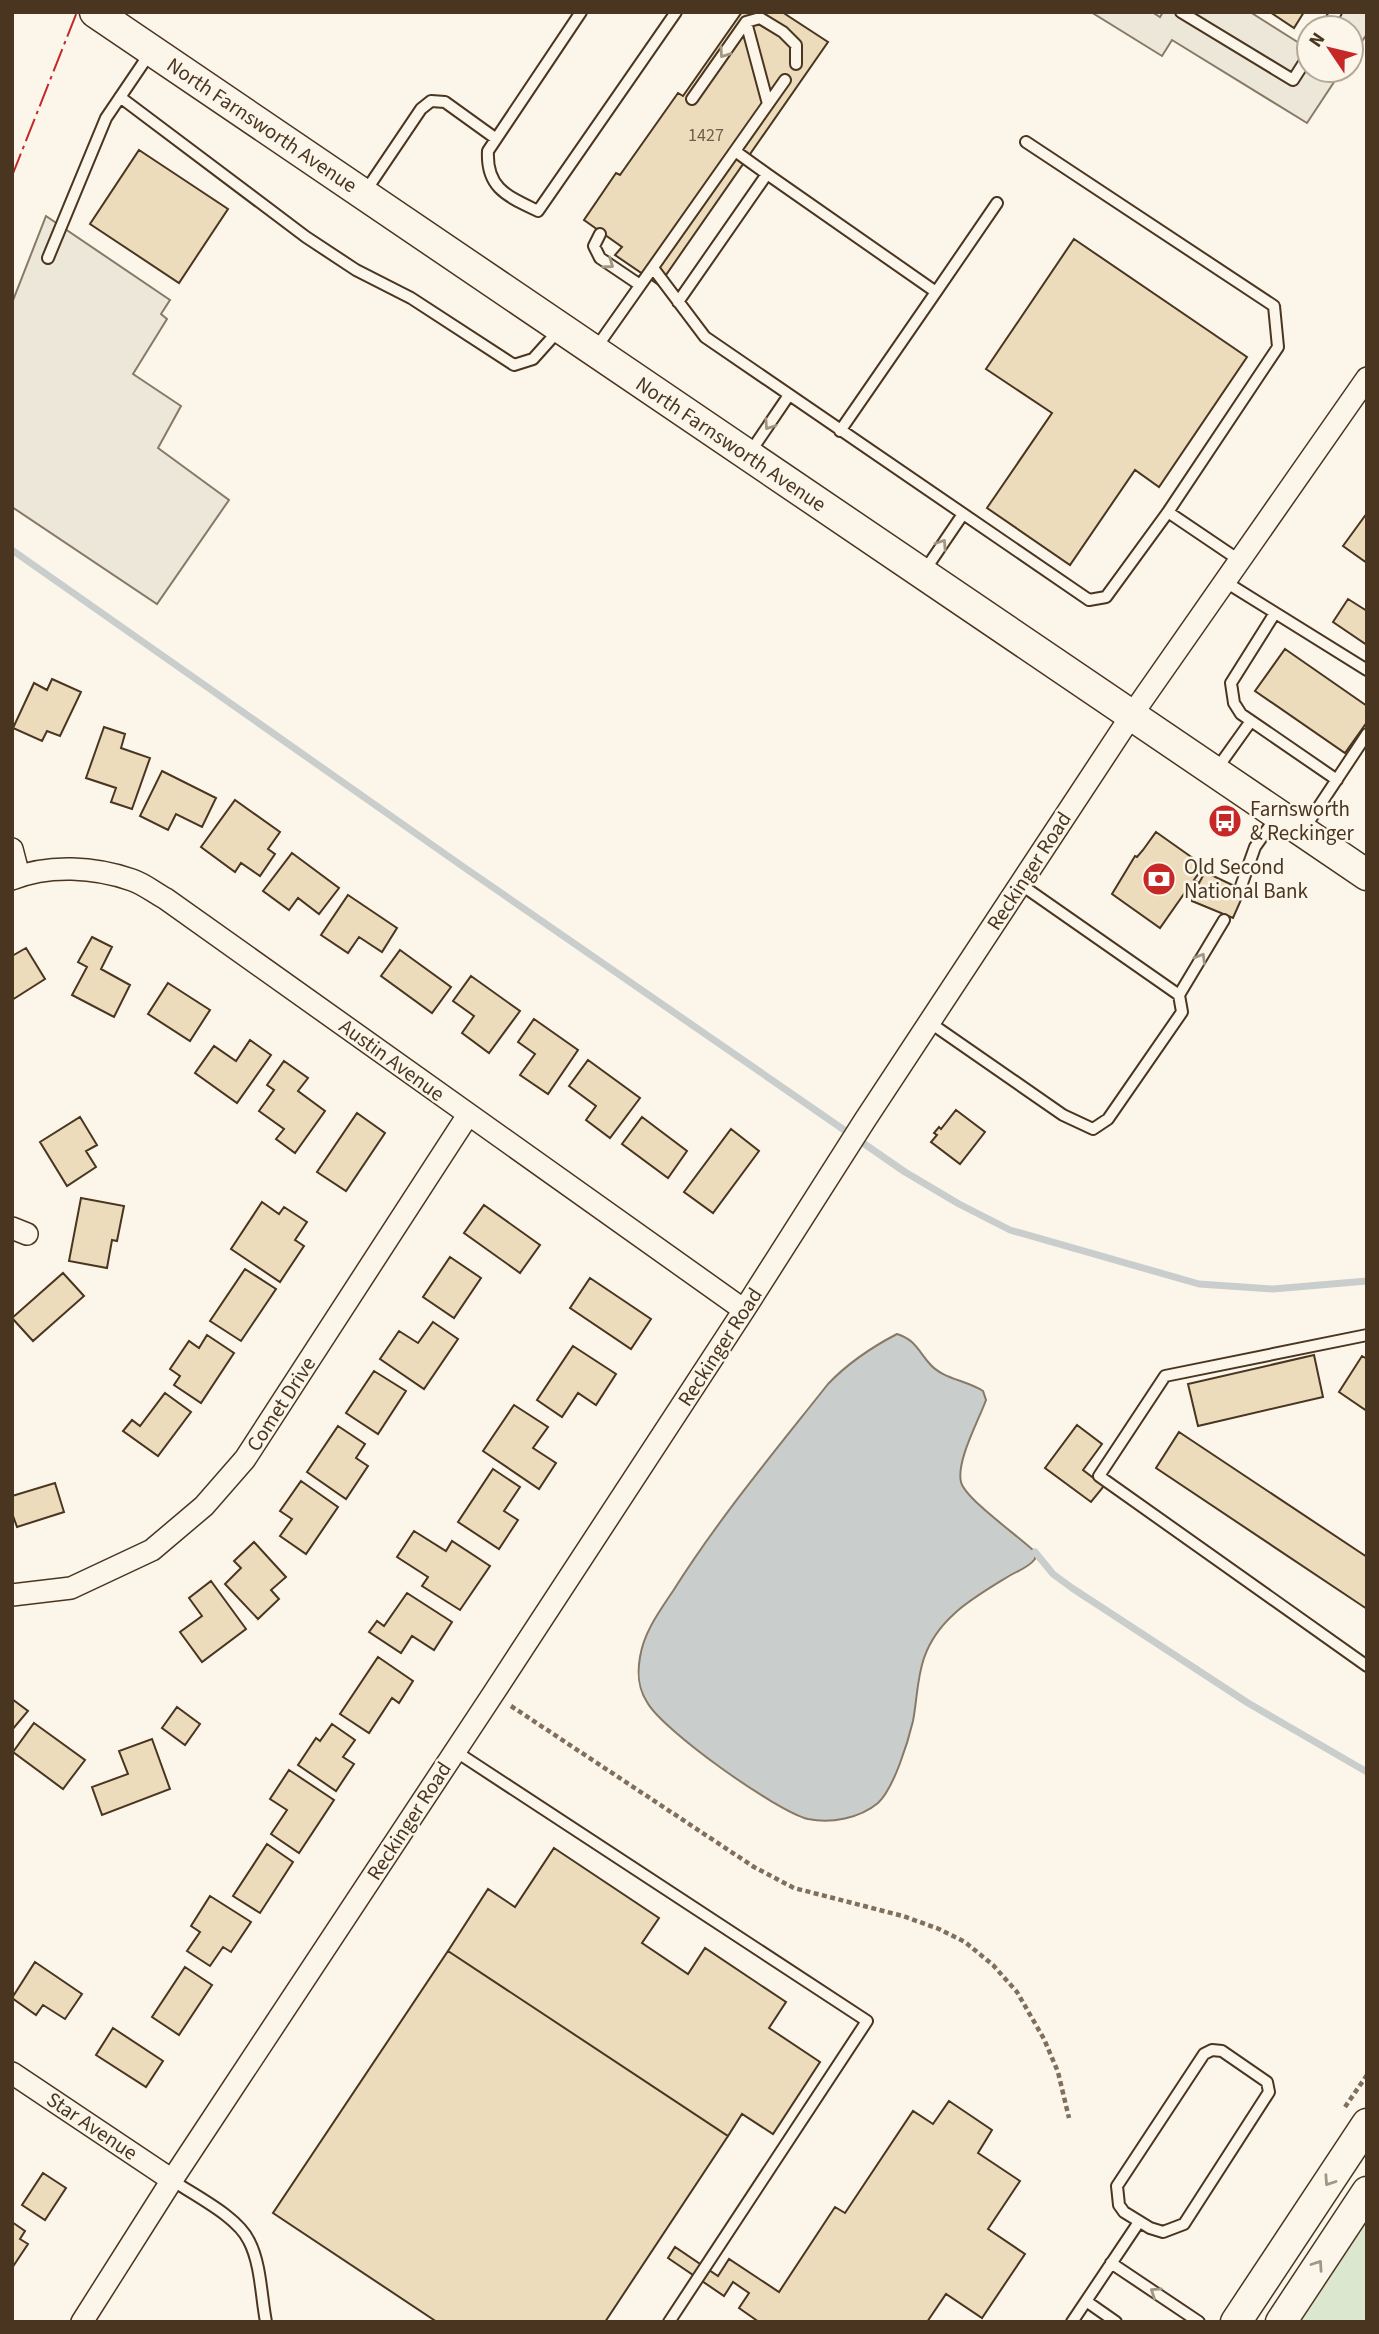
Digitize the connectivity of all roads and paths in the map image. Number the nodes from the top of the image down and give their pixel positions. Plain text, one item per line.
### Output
1 (95, 12) edge
2 (581, 12) edge
3 (676, 12) edge
4 (1181, 12) edge
5 (746, 22) junction
6 (152, 51) junction
7 (796, 64) dead end
8 (1295, 77) edge
9 (785, 80) dead end
10 (120, 97) junction
11 (692, 99) dead end
12 (768, 104) junction
13 (495, 138) junction
14 (1026, 142) dead end
15 (735, 151) junction
16 (767, 174) junction
17 (363, 194) junction
18 (997, 203) dead end
19 (600, 234) dead end
20 (48, 258) dead end
21 (653, 268) junction
22 (640, 285) junction
23 (936, 292) junction
24 (678, 302) junction
25 (561, 328) junction
26 (594, 351) junction
27 (1367, 378) edge
28 (789, 395) junction
29 (841, 431) junction
30 (748, 455) junction
31 (1168, 512) junction
32 (963, 514) junction
33 (1239, 560) junction
34 (922, 574) junction
35 (1224, 581) junction
36 (1275, 612) junction
37 (1367, 670) edge
38 (1131, 716) junction
39 (1251, 721) junction
40 (1367, 734) edge
41 (1214, 772) junction
42 (1337, 780) junction
43 (1277, 815) junction
44 (1303, 832) junction
45 (12, 849) edge
46 (1367, 875) edge
47 (16, 878) edge
48 (1020, 884) junction
49 (1240, 889) dead end
50 (1224, 920) dead end
51 (1178, 995) junction
52 (929, 1022) junction
53 (468, 1115) junction
54 (744, 1310) junction
55 (1367, 1335) edge
56 (12, 1595) edge
57 (1367, 1666) edge
58 (493, 1694) junction
59 (455, 1751) junction
60 (12, 2073) edge
61 (1069, 2118) dead end
62 (1367, 2124) edge
63 (172, 2180) junction
64 (1367, 2192) edge
65 (1139, 2222) junction
66 (1111, 2263) junction
67 (1086, 2301) junction
68 (82, 2322) edge
69 (266, 2322) edge
70 (669, 2322) edge
71 (1072, 2322) edge
72 (1116, 2322) edge
73 (1199, 2322) edge
74 (1236, 2322) edge
75 (1281, 2322) edge

1 - 6 main road, North Farnsworth Avenue
2 - 13 lane
3 - 13 lane
4 - 8 lane
5 - 7 lane
5 -> 11 lane
5 - 12 lane
6 - 10 lane
6 - 17 main road, North Farnsworth Avenue
9 - 12 lane
10 - 20 lane
10 - 25 lane
12 - 15 lane
13 - 17 lane
14 - 31 lane
15 - 16 lane
15 - 21 lane
16 - 23 lane
16 - 24 lane
17 - 25 main road, North Farnsworth Avenue
18 - 23 lane
19 -> 22 lane
21 - 22 lane
21 - 24 lane
22 - 26 lane
23 - 29 lane
24 - 28 lane
25 - 26 main road, North Farnsworth Avenue
26 - 30 main road, North Farnsworth Avenue
27 - 33 street, Reckinger Road
28 - 29 lane
28 -> 30 lane
29 - 32 lane
30 - 34 main road, North Farnsworth Avenue
31 - 32 lane
31 - 33 lane
34 -> 32 lane
33 - 35 street, Reckinger Road
34 - 38 main road, North Farnsworth Avenue
35 - 36 lane
35 - 38 street, Reckinger Road
36 - 37 lane
36 - 39 lane
38 - 41 main road, North Farnsworth Avenue
38 - 48 street, Reckinger Road
39 - 41 lane
39 - 42 lane
40 - 42 lane
41 - 43 main road, North Farnsworth Avenue
42 - 44 lane
43 - 44 main road, North Farnsworth Avenue
43 - 49 lane
44 - 46 main road, North Farnsworth Avenue
45 - 47 street
47 - 53 street, Austin Avenue
48 - 51 lane
48 - 52 street, Reckinger Road
51 -> 50 lane
51 - 52 lane
52 - 54 street, Reckinger Road
53 - 54 street, Austin Avenue
53 - 56 street, Comet Drive
54 - 58 street, Reckinger Road
55 - 57 lane
58 - 59 street, Reckinger Road
58 - 61 path
59 - 63 street, Reckinger Road
59 - 70 lane
60 - 63 street, Star Avenue
62 -> 74 main road
63 - 68 street, Reckinger Road
63 - 69 lane
75 -> 64 main road
65 - 65 lane
65 - 66 lane
66 - 67 lane
73 -> 66 lane
67 - 71 lane
67 - 72 lane

